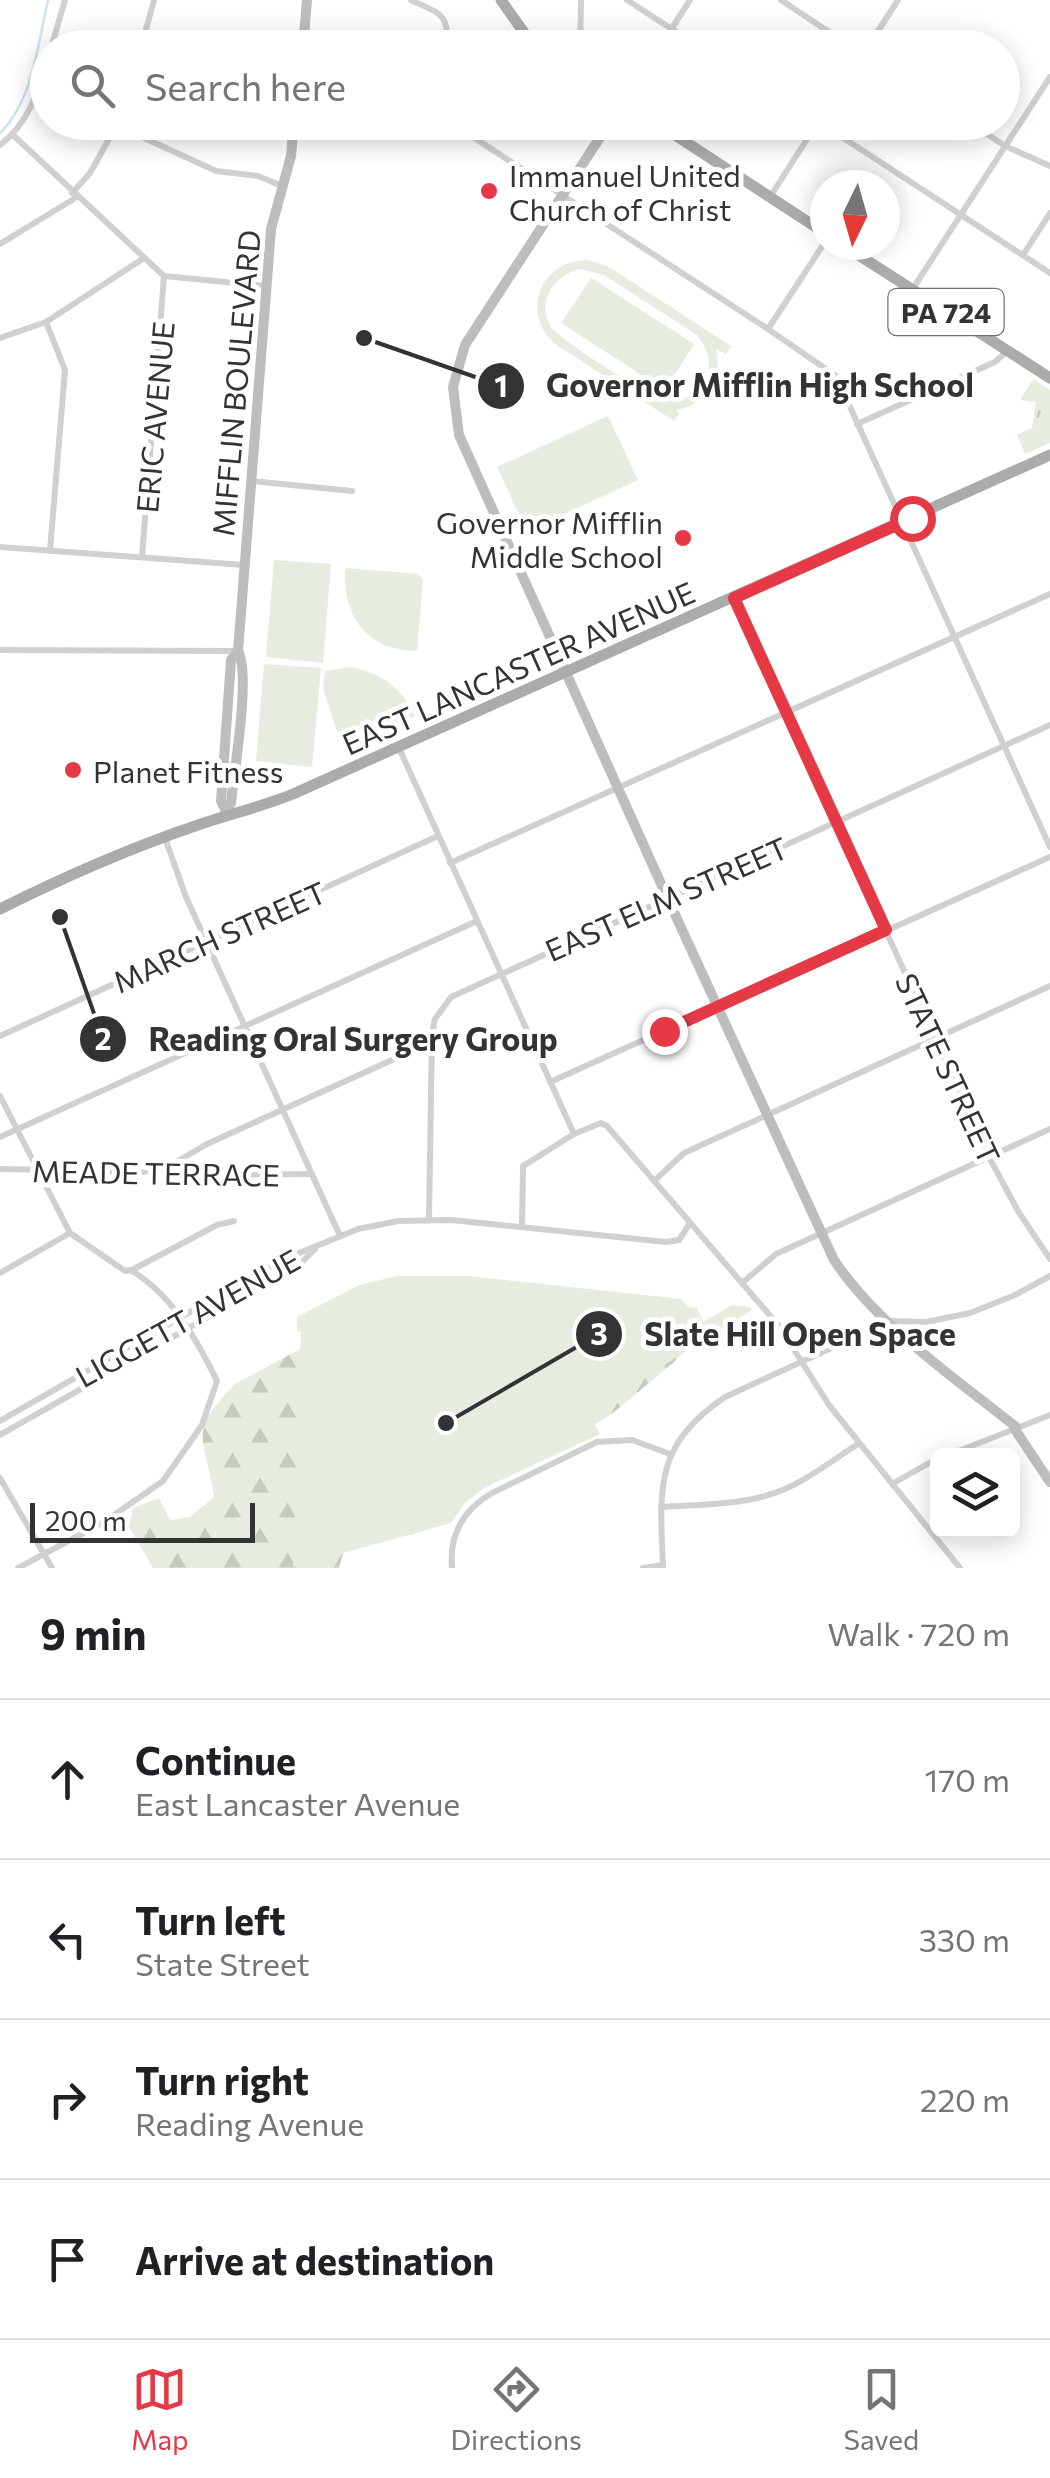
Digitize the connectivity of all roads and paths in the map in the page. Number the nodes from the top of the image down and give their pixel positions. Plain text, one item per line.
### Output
1 (65, 0) edge
2 (154, 0) edge
3 (307, 0) edge
4 (411, 0) edge
5 (501, 0) edge
6 (581, 0) edge
7 (627, 0) edge
8 (690, 0) edge
9 (781, 0) edge
10 (898, 0) edge
11 (671, 28) junction
12 (56, 30) edge
13 (145, 30) edge
14 (304, 30) edge
15 (446, 30) edge
16 (522, 30) edge
17 (580, 30) edge
18 (674, 30) edge
19 (826, 30) edge
20 (879, 30) edge
21 (1050, 77) edge
22 (30, 107) edge
23 (1020, 123) edge
24 (13, 135) junction
25 (109, 140) edge
26 (151, 140) edge
27 (292, 140) edge
28 (478, 140) edge
29 (598, 140) edge
30 (682, 140) edge
31 (806, 140) edge
32 (846, 140) edge
33 (996, 140) edge
34 (1009, 140) edge
35 (0, 145) edge
36 (1005, 146) junction
37 (1050, 166) edge
38 (282, 186) junction
39 (75, 195) junction
40 (562, 195) junction
41 (769, 197) junction
42 (1050, 213) edge
43 (960, 214) junction
44 (810, 223) edge
45 (0, 244) edge
46 (1022, 255) junction
47 (144, 258) junction
48 (813, 260) edge
49 (866, 260) edge
50 (1050, 273) edge
51 (164, 276) junction
52 (268, 286) junction
53 (912, 290) junction
54 (46, 322) junction
55 (768, 329) junction
56 (0, 338) edge
57 (1008, 351) junction
58 (1050, 378) edge
59 (858, 424) junction
60 (1050, 455) edge
61 (252, 481) junction
62 (352, 491) dead end
63 (902, 522) junction
64 (0, 547) edge
65 (50, 550) junction
66 (142, 557) junction
67 (245, 565) junction
68 (1050, 594) edge
69 (734, 598) junction
70 (955, 637) junction
71 (0, 650) edge
72 (238, 651) junction
73 (566, 674) junction
74 (785, 712) junction
75 (1050, 726) edge
76 (1005, 746) junction
77 (398, 748) junction
78 (618, 788) junction
79 (225, 814) junction
80 (834, 822) junction
81 (438, 836) junction
82 (165, 838) junction
83 (1050, 846) edge
84 (1050, 857) edge
85 (450, 863) junction
86 (666, 898) junction
87 (0, 909) edge
88 (477, 921) junction
89 (886, 930) junction
90 (206, 942) junction
91 (501, 973) junction
92 (1050, 986) edge
93 (718, 1006) junction
94 (244, 1026) junction
95 (0, 1036) edge
96 (935, 1038) junction
97 (431, 1046) junction
98 (550, 1082) junction
99 (0, 1096) edge
100 (282, 1109) junction
101 (768, 1115) junction
102 (17, 1129) junction
103 (1050, 1129) edge
104 (574, 1134) junction
105 (0, 1137) edge
106 (988, 1157) junction
107 (166, 1168) junction
108 (0, 1169) edge
109 (38, 1170) junction
110 (312, 1174) junction
111 (654, 1181) junction
112 (428, 1220) junction
113 (234, 1221) dead end
114 (690, 1223) junction
115 (522, 1226) junction
116 (70, 1233) junction
117 (821, 1233) junction
118 (340, 1236) junction
119 (316, 1248) junction
120 (1050, 1259) edge
121 (130, 1270) junction
122 (0, 1273) edge
123 (1050, 1276) edge
124 (742, 1283) junction
125 (180, 1318) junction
126 (890, 1321) junction
127 (186, 1328) junction
128 (802, 1360) junction
129 (1050, 1415) edge
130 (0, 1421) edge
131 (1015, 1428) junction
132 (0, 1435) edge
133 (858, 1444) junction
134 (966, 1448) edge
135 (670, 1454) junction
136 (930, 1463) edge
137 (0, 1478) edge
138 (1050, 1482) edge
139 (892, 1484) junction
140 (660, 1507) junction
141 (44, 1554) junction
142 (663, 1567) edge
143 (18, 1568) edge
144 (52, 1568) edge
145 (452, 1568) edge
146 (643, 1568) edge
147 (960, 1568) edge

1 - 12 street
2 - 13 street
3 - 14 street
4 - 15 street
5 - 16 main road
6 - 17 street
7 - 11 street
8 - 11 street
9 - 19 street
10 - 20 street
11 - 18 street
21 - 23 street
22 - 24 street
24 - 35 street
24 - 39 street
25 - 39 street
26 - 38 street
27 - 38 street, MIFFLIN BOULEVARD
28 - 40 street
29 - 40 street
30 - 41 main road
31 - 41 street
32 - 43 street
33 - 36 street
34 - 36 street
36 - 37 street
36 - 43 street
38 - 52 street, MIFFLIN BOULEVARD
39 - 45 street
39 - 47 street
40 - 55 street
40 - 73 street
41 - 44 main road
42 - 46 street
43 - 46 street
43 - 53 street
46 - 50 street
47 - 51 street
47 - 54 street
48 - 55 street
49 - 53 main road, PA 724
51 - 52 street
51 - 66 street, ERIC AVENUE
52 - 61 street, MIFFLIN BOULEVARD
53 - 57 main road, PA 724
54 - 56 street
54 - 65 street
55 - 59 street
57 - 58 main road, PA 724
57 - 59 street
59 - 63 street
60 - 63 main road, EAST LANCASTER AVENUE
61 - 62 street
61 - 67 street, MIFFLIN BOULEVARD
63 - 69 main road, EAST LANCASTER AVENUE
63 - 70 street
64 - 65 street
65 - 66 street
66 - 67 street
67 - 72 street, MIFFLIN BOULEVARD
68 - 70 street
69 - 73 main road, EAST LANCASTER AVENUE
69 - 74 street, STATE STREET
70 - 74 street
70 - 76 street
71 - 72 street
72 - 79 street, MIFFLIN BOULEVARD
73 - 77 main road, EAST LANCASTER AVENUE
73 - 78 street
74 - 78 street
74 - 80 street, STATE STREET
75 - 76 street, EAST ELM STREET
76 - 80 street, EAST ELM STREET
76 - 83 street
77 - 79 main road, EAST LANCASTER AVENUE
77 - 81 street
78 - 85 street
78 - 86 street
79 - 82 main road, EAST LANCASTER AVENUE
80 - 86 street, EAST ELM STREET
80 - 89 street, STATE STREET
81 - 85 street
81 - 90 street, MARCH STREET
82 - 87 main road, EAST LANCASTER AVENUE
82 - 90 street
84 - 89 street
85 - 88 street
86 - 91 street, EAST ELM STREET
86 - 93 street
88 - 91 street
88 - 94 street
89 - 93 street
89 - 96 street, STATE STREET
90 - 94 street
90 - 95 street, MARCH STREET
91 - 97 street, EAST ELM STREET
91 - 98 street
92 - 96 street
93 - 98 street
93 - 101 street
94 - 100 street
94 - 102 street
96 - 101 street
96 - 106 street, STATE STREET
97 - 100 street
97 - 112 street
98 - 104 street
99 - 102 street
100 - 107 street
100 - 110 street
101 - 111 street
101 - 117 street
102 - 105 street
102 - 109 street
103 - 106 street
104 - 111 street
104 - 115 street
106 - 117 street
106 - 120 street, STATE STREET
107 - 109 street, MEADE TERRACE
107 - 110 street, MEADE TERRACE
108 - 109 street, MEADE TERRACE
109 - 116 street
110 - 118 street
111 - 114 street
112 - 115 street
112 - 118 street
113 - 121 street
114 - 115 street
114 - 124 street
116 - 121 street
116 - 122 street
117 - 124 street
117 - 126 street
118 - 119 street
119 - 125 street, LIGGETT AVENUE
119 - 127 street, LIGGETT AVENUE
121 - 125 street
123 - 126 street
124 - 128 street
125 - 127 street
125 - 130 street, LIGGETT AVENUE
126 - 128 street
126 - 131 street
127 - 132 street, LIGGETT AVENUE
127 - 141 street
128 - 133 street
128 - 135 street
129 - 131 street
131 - 134 street
131 - 138 street
133 - 139 street
133 - 140 street
135 - 140 street
135 - 145 street
136 - 139 street
137 - 141 street
139 - 147 street
140 - 142 street
141 - 143 street
141 - 144 street
142 - 146 street

